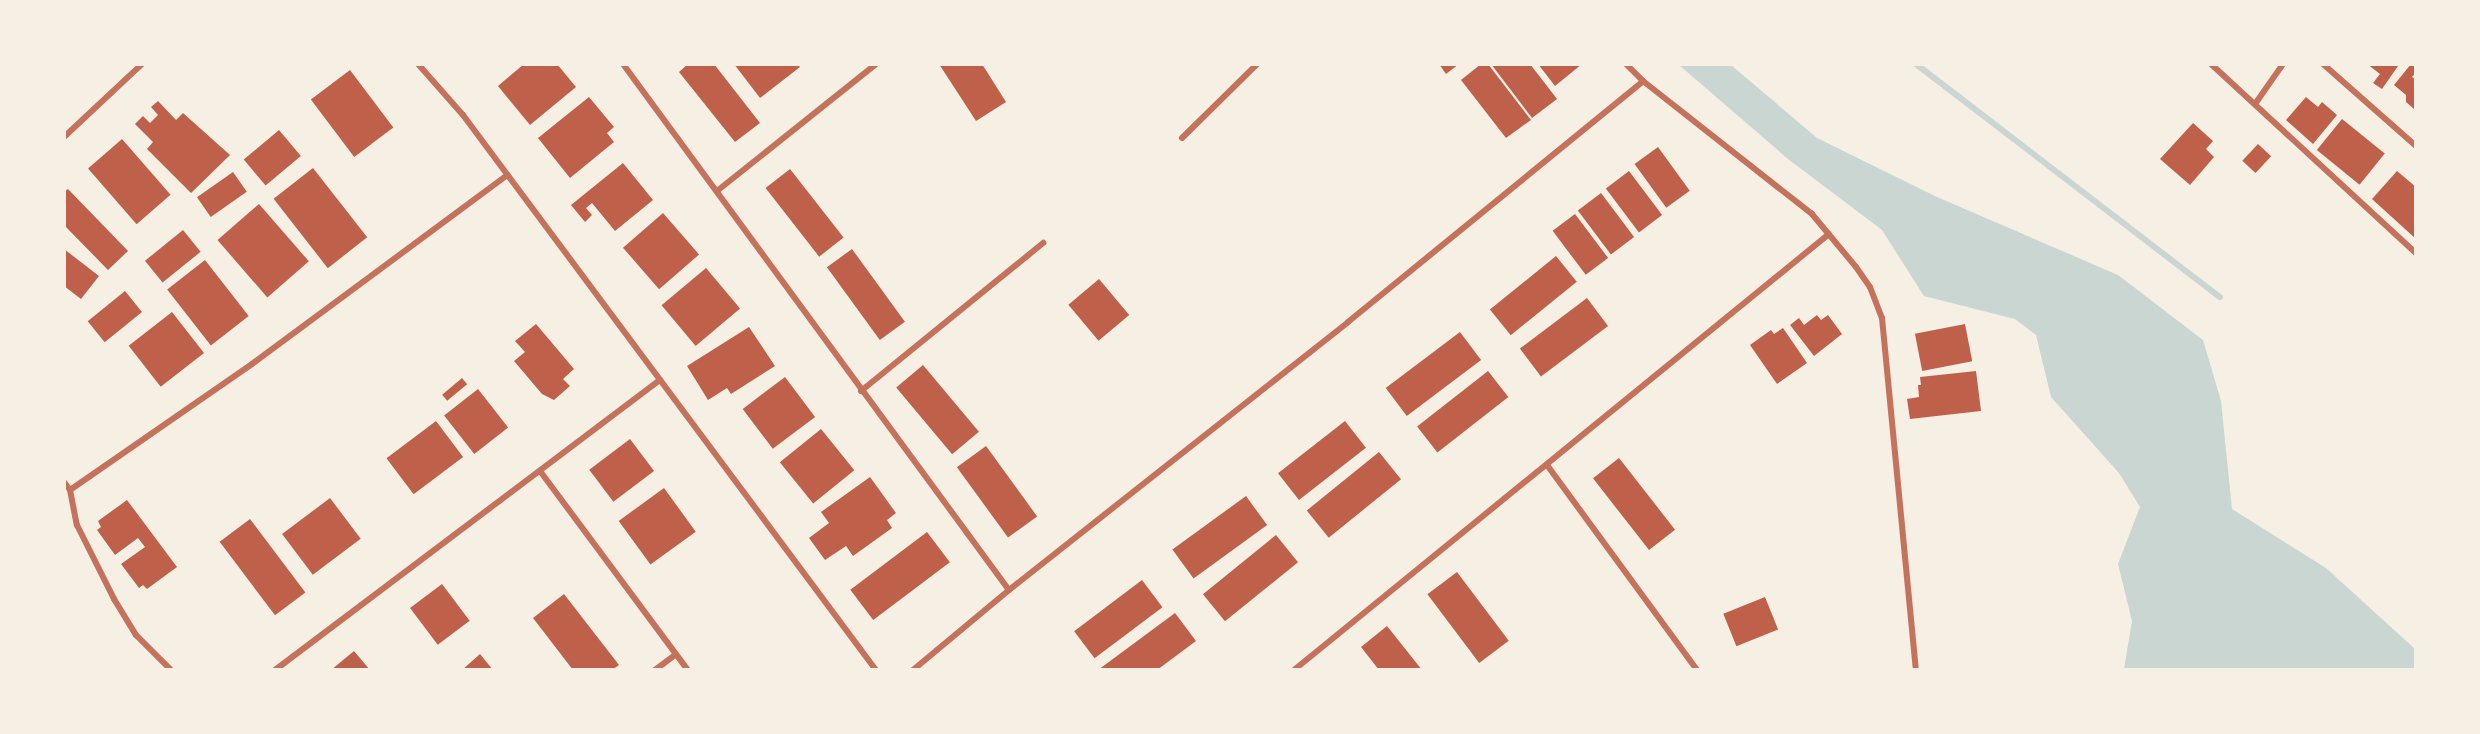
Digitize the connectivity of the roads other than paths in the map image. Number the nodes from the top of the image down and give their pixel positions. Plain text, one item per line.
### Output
1 (142, 64) edge
2 (418, 64) edge
3 (623, 64) edge
4 (876, 64) edge
5 (1257, 64) edge
6 (1626, 64) edge
7 (2211, 64) edge
8 (2283, 64) edge
9 (2324, 64) edge
10 (1643, 81) junction
11 (2255, 104) junction
12 (64, 137) edge
13 (1182, 138) dead end
14 (2415, 146) edge
15 (507, 175) junction
16 (717, 192) junction
17 (1829, 234) junction
18 (1043, 243) dead end
19 (2415, 253) edge
20 (660, 380) junction
21 (861, 391) junction
22 (1547, 465) junction
23 (540, 471) junction
24 (64, 482) edge
25 (70, 490) junction
26 (1009, 590) junction
27 (676, 654) junction
28 (171, 669) edge
29 (275, 669) edge
30 (655, 669) edge
31 (688, 669) edge
32 (876, 669) edge
33 (912, 669) edge
34 (1294, 669) edge
35 (1697, 669) edge
36 (1916, 669) edge

1 - 12 street
2 - 15 street
3 - 16 street
4 - 16 street
5 - 13 street
6 - 10 street
7 - 11 street
8 - 11 street
9 - 14 street
10 - 17 street
10 - 26 street
11 - 19 street
15 - 20 street
15 - 25 street
16 - 21 street
17 - 22 street
17 - 36 street
18 - 21 street
20 - 23 street
20 - 32 street
21 - 26 street
22 - 34 street
22 - 35 street
23 - 27 street
23 - 29 street
24 - 25 street
25 - 28 street
26 - 33 street
27 - 30 street
27 - 31 street

